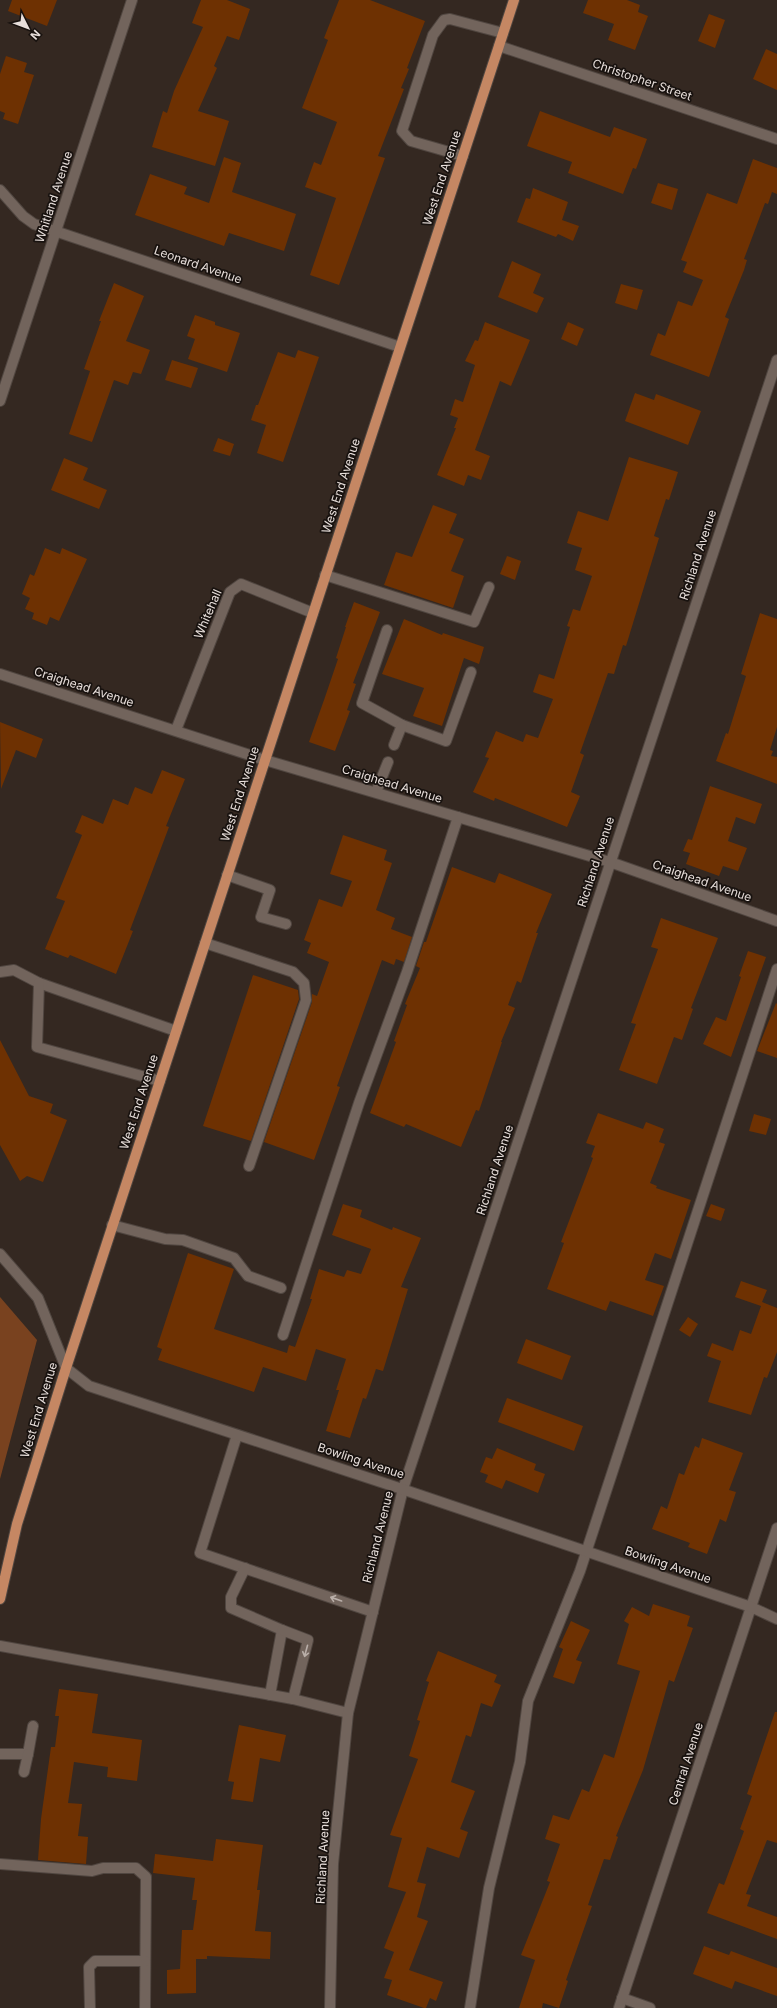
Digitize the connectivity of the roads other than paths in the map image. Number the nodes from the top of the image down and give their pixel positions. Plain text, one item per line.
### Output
1 (132, 0) edge
2 (514, 0) edge
3 (503, 33) junction
4 (499, 46) junction
5 (777, 139) edge
6 (463, 156) junction
7 (0, 190) edge
8 (57, 232) junction
9 (400, 347) junction
10 (777, 360) edge
11 (0, 401) edge
12 (325, 575) junction
13 (489, 587) dead end
14 (313, 613) junction
15 (387, 630) dead end
16 (471, 672) dead end
17 (0, 674) edge
18 (402, 725) junction
19 (176, 730) junction
20 (394, 745) dead end
21 (265, 760) junction
22 (388, 762) dead end
23 (376, 792) junction
24 (458, 817) junction
25 (610, 862) junction
26 (227, 875) junction
27 (777, 921) edge
28 (286, 924) dead end
29 (205, 943) junction
30 (777, 969) edge
31 (0, 972) edge
32 (39, 983) junction
33 (176, 1031) junction
34 (160, 1080) junction
35 (249, 1166) dead end
36 (112, 1225) junction
37 (0, 1254) edge
38 (281, 1288) dead end
39 (283, 1335) dead end
40 (66, 1368) junction
41 (237, 1435) junction
42 (403, 1489) junction
43 (777, 1528) edge
44 (586, 1551) junction
45 (245, 1568) junction
46 (0, 1599) edge
47 (751, 1607) junction
48 (373, 1612) junction
49 (777, 1619) edge
50 (282, 1630) junction
51 (0, 1646) edge
52 (270, 1695) junction
53 (294, 1699) junction
54 (348, 1713) junction
55 (33, 1726) dead end
56 (0, 1754) edge
57 (28, 1754) junction
58 (24, 1772) dead end
59 (0, 1864) edge
60 (145, 1961) junction
61 (621, 2003) edge
62 (90, 2008) edge
63 (145, 2008) edge
64 (330, 2008) edge
65 (470, 2008) edge
66 (650, 2008) edge

1 - 8 street, Whitland Avenue
2 - 3 main road, West End Avenue
3 - 4 main road, West End Avenue
3 - 6 street
4 - 5 street, Christopher Street
4 - 6 main road, West End Avenue
6 - 9 main road, West End Avenue
7 - 8 street, Leonard Avenue
8 - 9 street, Leonard Avenue
8 - 11 street, Whitland Avenue
9 - 12 main road, West End Avenue
10 - 25 street, Richland Avenue
12 - 13 street
12 - 14 main road, West End Avenue
14 - 19 street, Whitehall
14 - 21 main road, West End Avenue
15 - 18 street
16 - 18 street
17 - 19 street, Craighead Avenue
18 - 20 street
19 - 21 street, Craighead Avenue
21 - 23 street, Craighead Avenue
21 - 26 main road, West End Avenue
22 - 23 street
23 - 24 street, Craighead Avenue
24 - 25 street, Craighead Avenue
24 - 39 street
25 - 27 street, Craighead Avenue
25 - 42 street, Richland Avenue
26 - 28 street
26 - 29 main road, West End Avenue
29 - 33 main road, West End Avenue
29 - 35 street
30 - 44 street
31 - 32 street
32 - 33 street
32 - 34 street
33 - 34 main road, West End Avenue
34 - 36 main road, West End Avenue
36 - 38 street
36 - 40 main road, West End Avenue
37 - 40 street
40 - 41 street, Bowling Avenue
40 - 46 main road, West End Avenue
41 - 42 street, Bowling Avenue
41 - 45 street
42 - 44 street, Bowling Avenue
42 - 48 street, Richland Avenue
43 - 47 street, Central Avenue
44 - 47 street, Bowling Avenue
44 - 65 street
48 -> 45 street
45 - 50 street
47 - 49 street, Bowling Avenue
47 - 61 street, Central Avenue
48 - 54 street, Richland Avenue
50 - 52 street
50 -> 53 street
51 - 52 street
52 - 53 street
53 - 54 street
54 - 64 street, Richland Avenue
55 - 57 street
56 - 57 street
57 - 58 street
59 - 60 street
60 - 62 street
60 - 63 street
61 - 66 street

